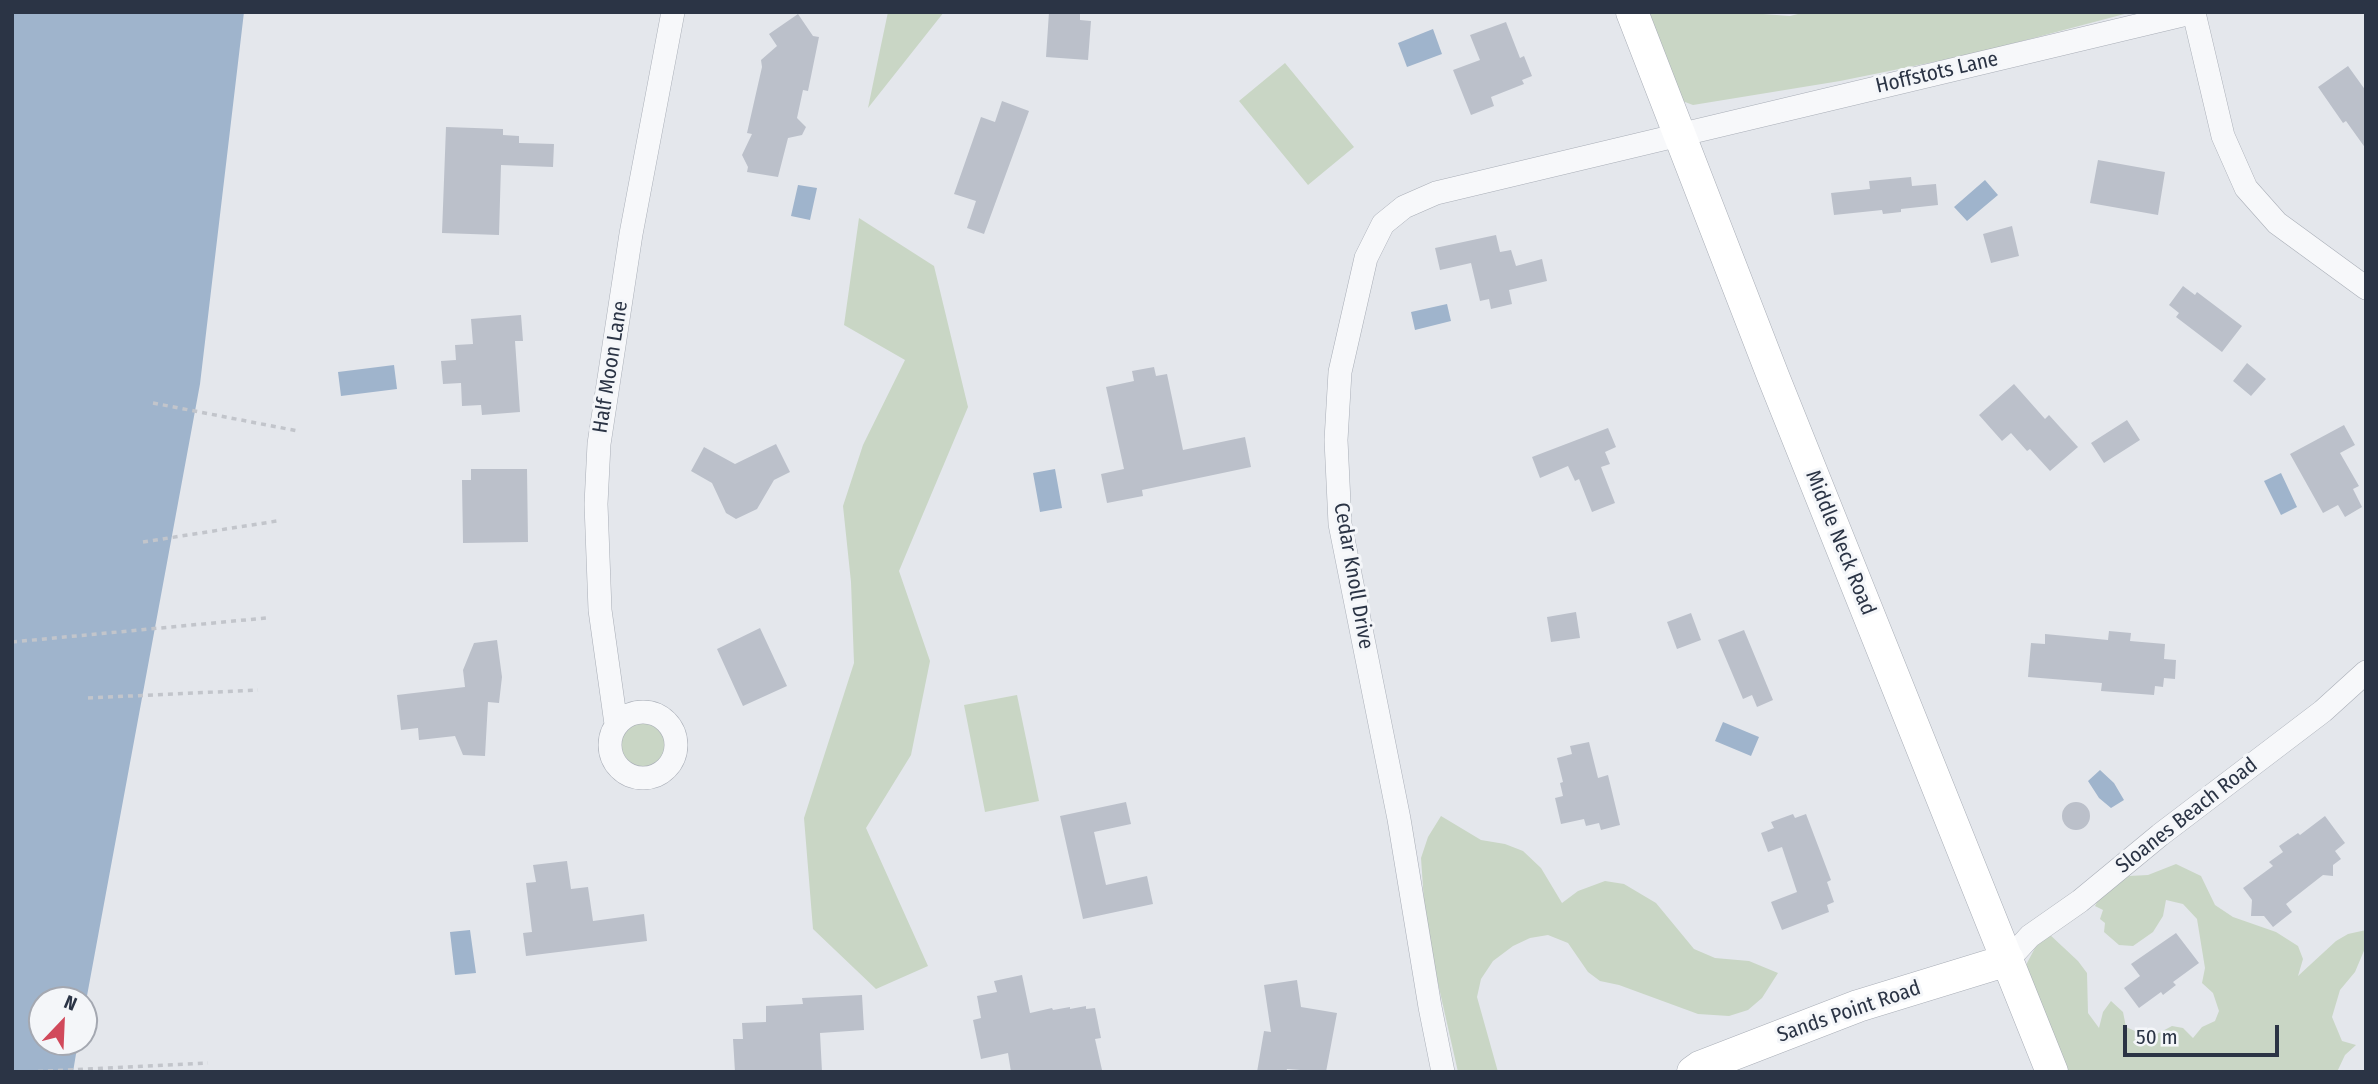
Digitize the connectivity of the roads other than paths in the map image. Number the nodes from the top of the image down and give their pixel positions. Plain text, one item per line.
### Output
1 (673, 12) edge
2 (1632, 12) edge
3 (2194, 12) edge
4 (1679, 135) junction
5 (2366, 288) edge
6 (2366, 672) edge
7 (616, 724) dead end
8 (2008, 960) junction
9 (1443, 1072) edge
10 (1693, 1072) edge
11 (2052, 1072) edge

1 - 7 street, Half Moon Lane
2 - 4 street, Middle Neck Road
3 - 4 street, Hoffstots Lane
3 - 5 street
4 - 8 street, Middle Neck Road
4 - 9 street, Cedar Knoll Drive
6 - 8 street, Sloanes Beach Road
8 - 10 street, Sands Point Road
8 - 11 street, Middle Neck Road

